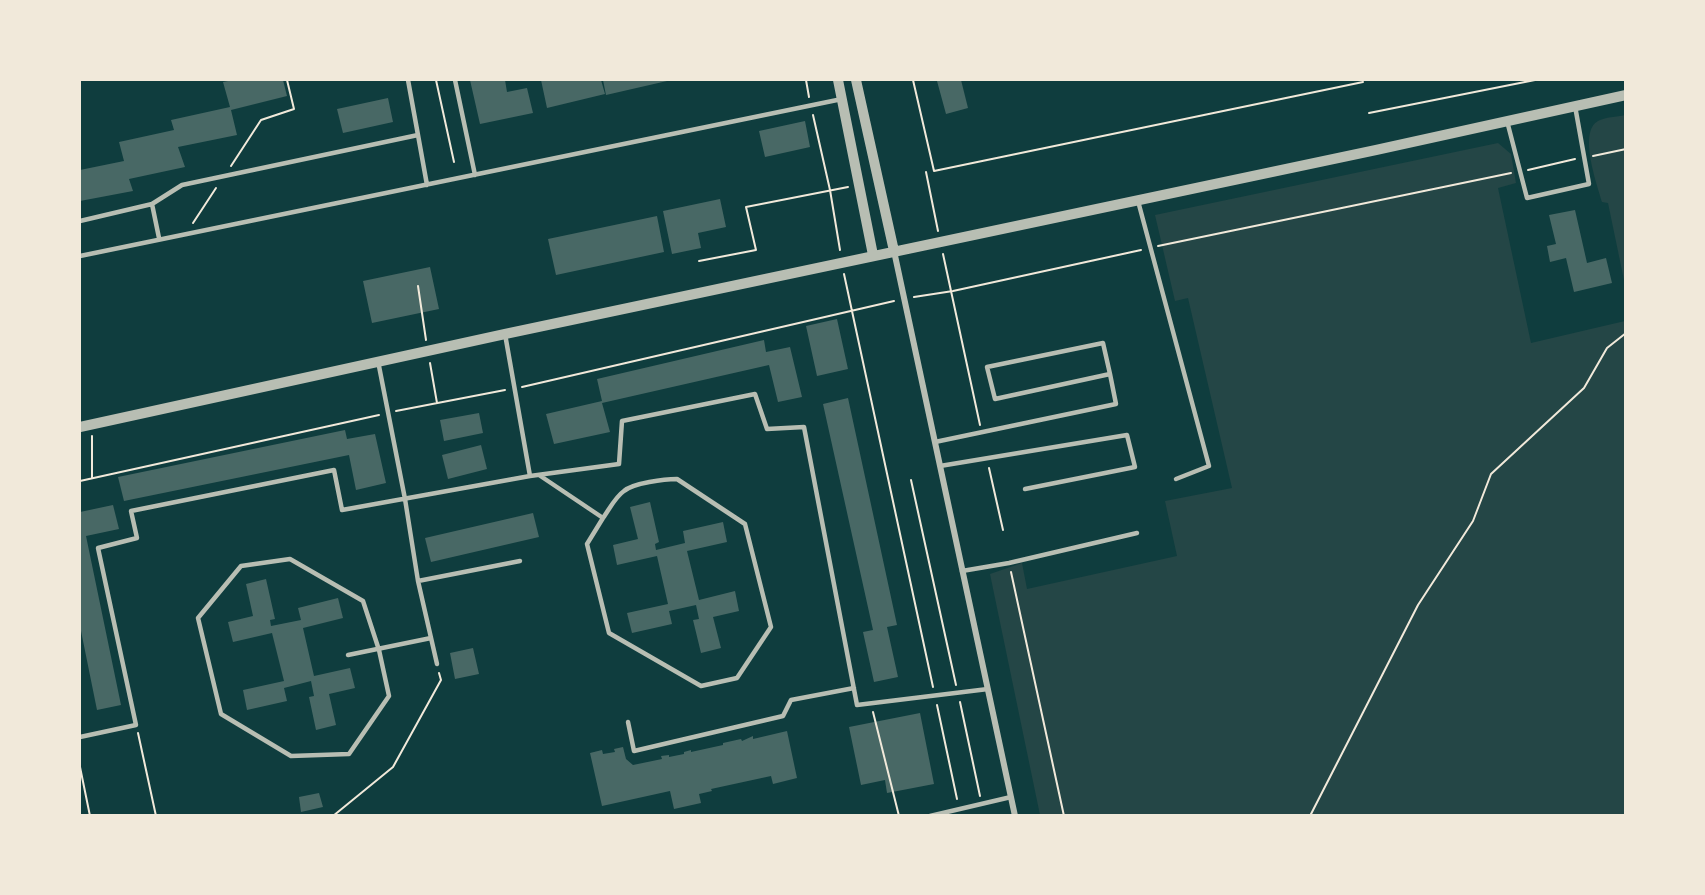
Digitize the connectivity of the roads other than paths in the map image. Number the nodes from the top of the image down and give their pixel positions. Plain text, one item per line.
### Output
1 (408, 80) edge
2 (455, 80) edge
3 (838, 80) edge
4 (856, 80) edge
5 (1626, 93) edge
6 (842, 99) junction
7 (1575, 106) junction
8 (1507, 121) junction
9 (418, 135) junction
10 (475, 175) junction
11 (427, 185) junction
12 (1138, 199) junction
13 (152, 204) junction
14 (80, 221) edge
15 (159, 238) junction
16 (940, 240) junction
17 (894, 250) junction
18 (873, 254) junction
19 (80, 256) edge
20 (842, 261) junction
21 (505, 334) junction
22 (378, 361) junction
23 (1110, 374) junction
24 (80, 421) edge
25 (80, 427) edge
26 (935, 442) junction
27 (940, 466) junction
28 (539, 475) junction
29 (530, 476) junction
30 (1176, 479) dead end
31 (1025, 489) dead end
32 (405, 499) junction
33 (603, 518) junction
34 (1137, 533) dead end
35 (520, 561) dead end
36 (962, 571) junction
37 (418, 581) junction
38 (431, 638) junction
39 (379, 650) junction
40 (348, 655) dead end
41 (437, 664) road end
42 (854, 688) junction
43 (988, 689) junction
44 (628, 722) dead end
45 (80, 737) edge
46 (1011, 797) junction
47 (930, 816) edge
48 (1015, 816) edge

1 - 9 lane
2 - 10 lane
3 - 6 street
4 - 17 street
5 - 7 street
5 - 16 street
6 - 10 lane
6 - 18 street
7 - 8 street
7 - 8 lane
8 - 12 street
9 - 11 lane
9 - 13 lane
10 - 11 lane
11 - 15 lane
12 - 16 street
12 - 30 lane
13 - 14 lane
13 - 15 lane
15 - 19 lane
16 - 17 street
17 - 18 street
17 - 26 street
18 - 20 street
20 - 21 street
20 - 22 street
21 - 22 street
21 - 29 lane
22 - 24 street
22 - 25 street
22 - 32 lane
23 - 23 lane
23 - 26 lane
26 - 27 street
27 - 31 lane
27 - 36 street
28 - 29 lane
28 - 33 lane
28 - 42 lane
29 - 32 lane
32 - 37 lane
32 - 45 lane
33 - 33 lane
34 - 36 lane
35 - 37 lane
36 - 43 street
37 - 38 lane
38 - 39 lane
38 - 41 lane
39 - 39 lane
39 - 40 lane
42 - 43 lane
42 - 44 lane
43 - 46 street
46 - 47 lane
46 - 48 street

